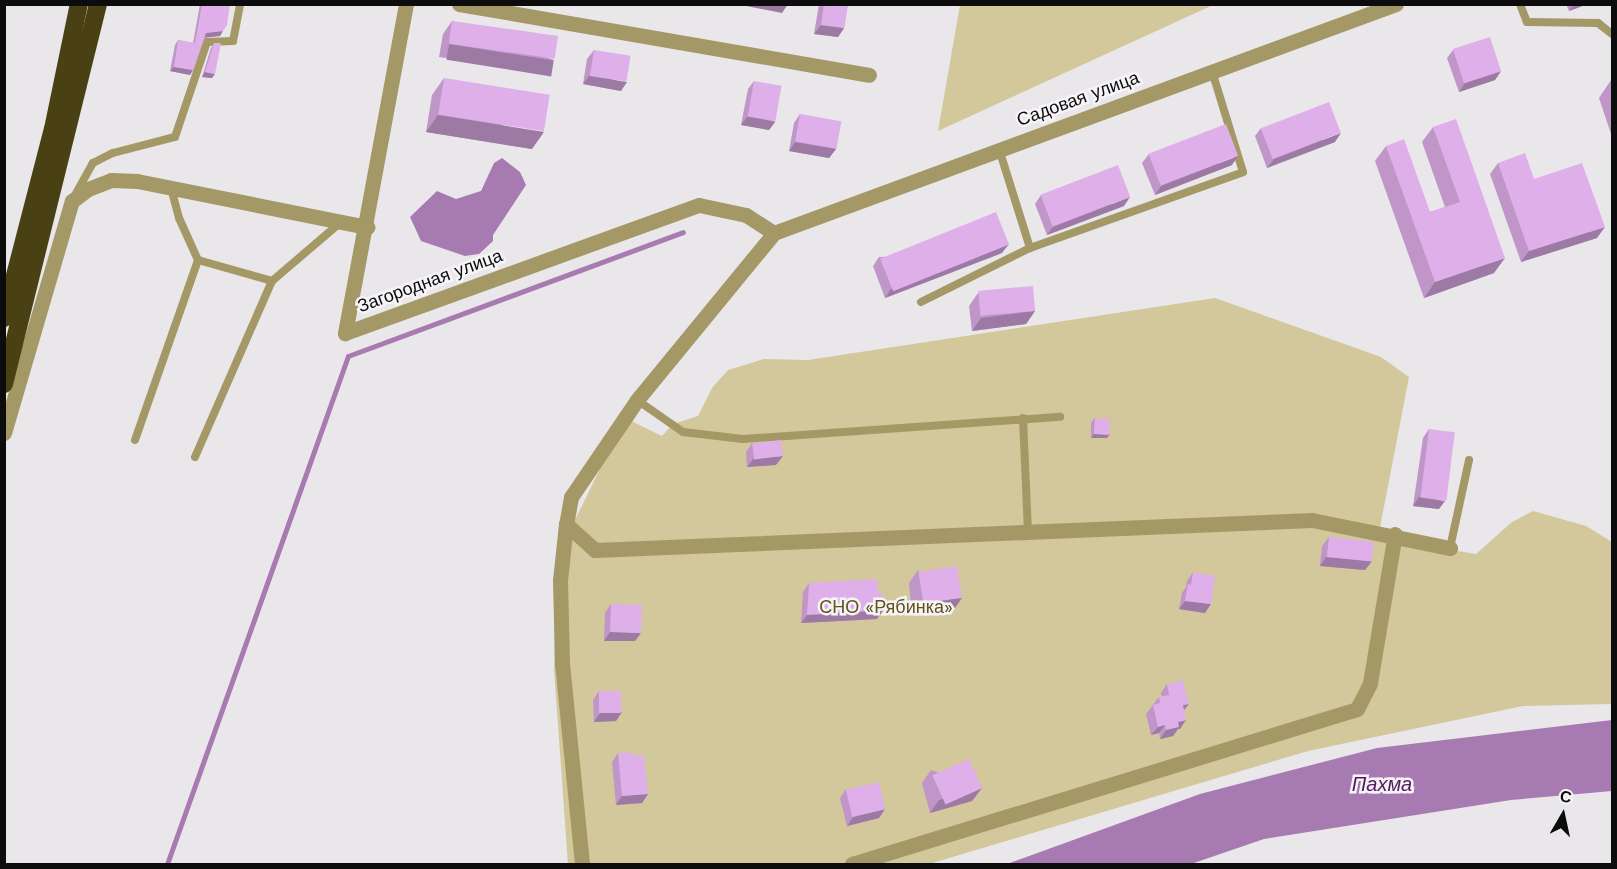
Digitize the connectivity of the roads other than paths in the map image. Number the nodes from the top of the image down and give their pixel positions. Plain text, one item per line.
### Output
1 (69, 4) edge
2 (79, 4) edge
3 (99, 4) edge
4 (240, 4) edge
5 (406, 4) edge
6 (459, 4) edge
7 (1396, 4) edge
8 (1520, 4) edge
9 (1612, 34) edge
10 (71, 42) junction
11 (1212, 71) junction
12 (869, 75) dead end
13 (999, 149) junction
14 (171, 188) junction
15 (72, 201) junction
16 (341, 222) junction
17 (367, 227) junction
18 (774, 233) junction
19 (1030, 248) junction
20 (198, 260) junction
21 (272, 281) junction
22 (921, 302) dead end
23 (4, 318) edge
24 (4, 384) edge
25 (637, 400) junction
26 (1060, 417) dead end
27 (1023, 418) junction
28 (4, 433) edge
29 (135, 440) dead end
30 (195, 457) dead end
31 (1469, 460) dead end
32 (566, 524) junction
33 (1028, 531) junction
34 (1395, 534) junction
35 (1450, 548) joint
36 (582, 864) edge
37 (852, 864) edge

1 - 10 lane
2 - 10 highway
3 - 24 highway
4 - 15 lane
5 - 17 street, Загородная улица
6 - 12 street
7 - 11 street, Садовая улица
8 - 9 lane
10 - 23 highway
11 - 13 street, Садовая улица
11 - 19 lane
13 - 18 street, Садовая улица
13 - 19 lane
14 - 15 street
14 - 16 street
14 - 20 lane
15 - 28 street
16 - 17 street
16 - 21 lane
17 - 18 street, Загородная улица
18 - 25 street
19 - 22 lane
20 - 21 lane
20 - 29 lane
21 - 30 lane
25 - 27 lane
25 - 32 street
26 - 27 lane
27 - 33 lane
31 - 35 lane
32 - 33 street
32 - 36 street
33 - 34 street
34 - 35 street
34 - 37 street

